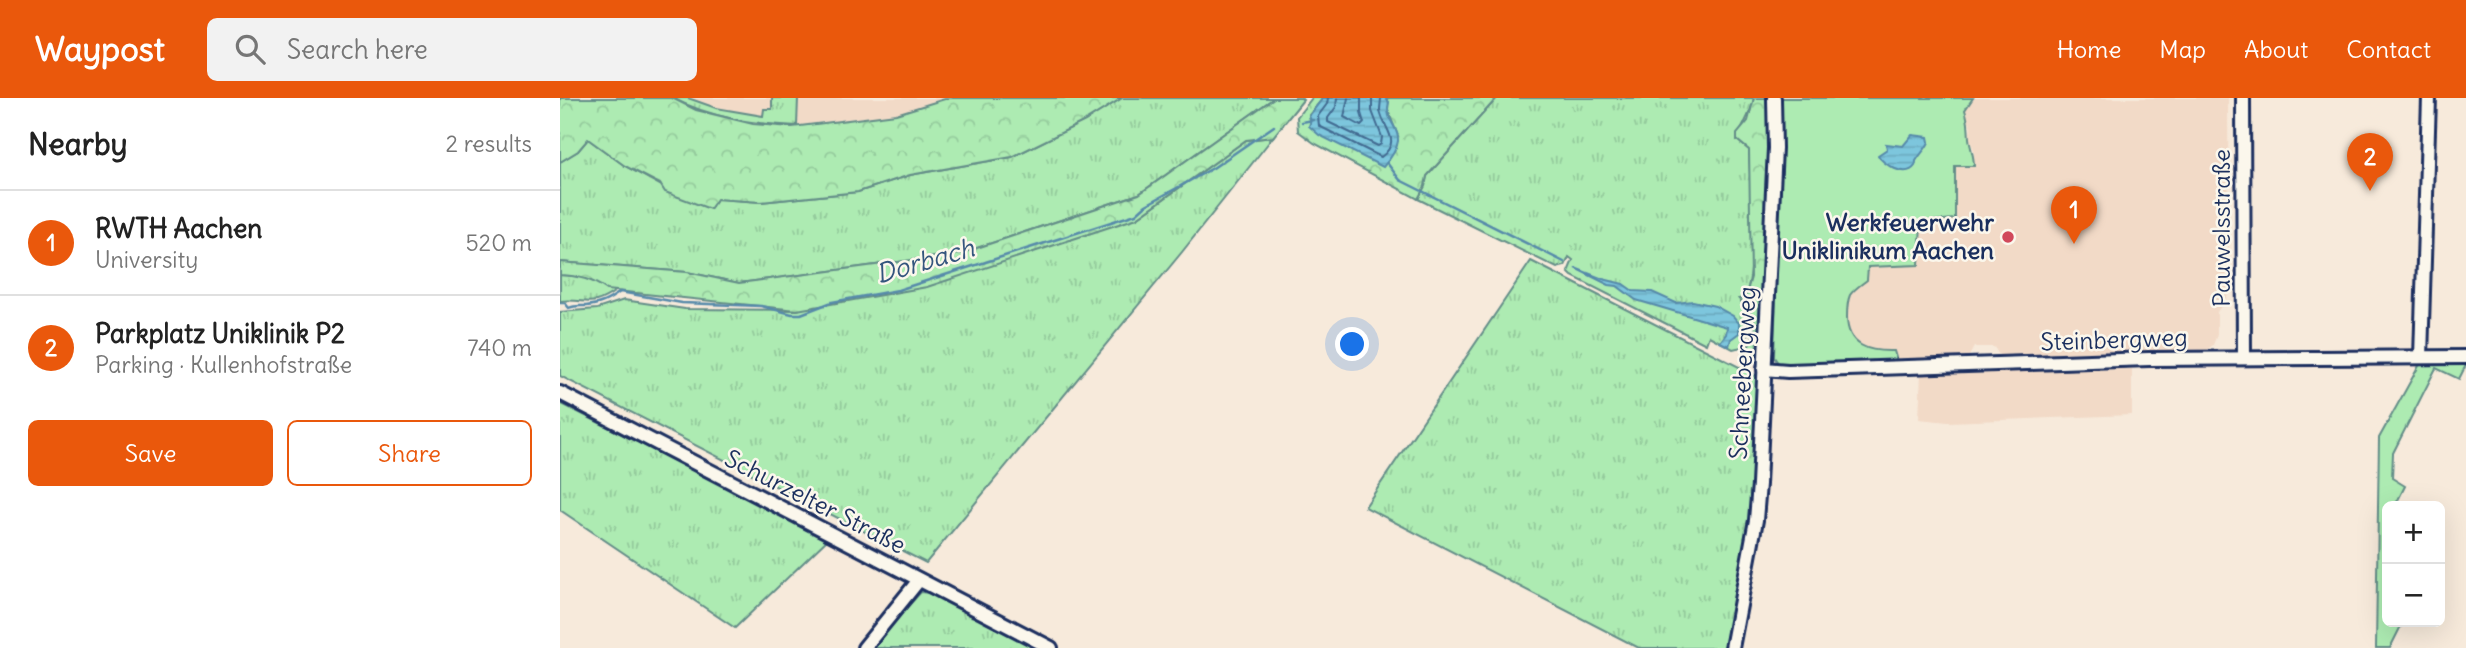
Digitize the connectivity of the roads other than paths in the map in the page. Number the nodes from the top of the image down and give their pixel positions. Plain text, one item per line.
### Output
1 (1774, 98) edge
2 (2243, 98) edge
3 (2429, 98) edge
4 (2244, 357) junction
5 (2421, 357) junction
6 (2466, 357) edge
7 (1764, 369) junction
8 (560, 393) edge
9 (919, 580) junction
10 (864, 648) edge
11 (1051, 648) edge
12 (1732, 648) edge

1 - 7 street, Schneebergweg
2 - 4 street, Pauwelsstraße
3 - 5 street
4 - 5 street, Steinbergweg
4 - 7 street, Steinbergweg
5 - 6 street, Steinbergweg
7 - 12 street, Schneebergweg
8 - 9 street, Schurzelter Straße
9 - 10 street
9 - 11 street, Schurzelter Straße

